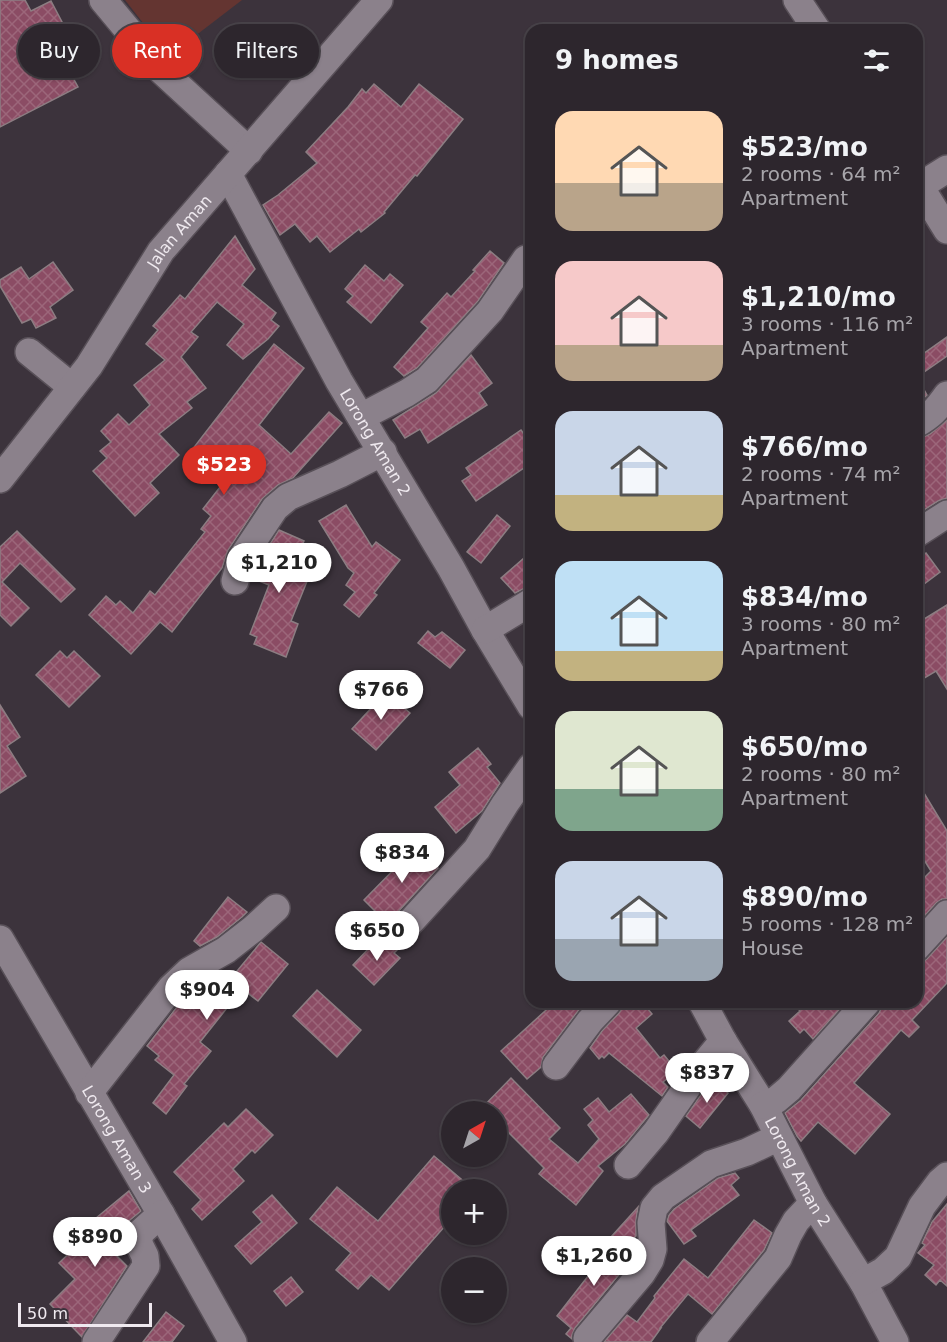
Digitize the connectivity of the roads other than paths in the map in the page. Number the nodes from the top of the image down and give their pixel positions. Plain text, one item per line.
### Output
1 (103, 0) edge
2 (379, 0) edge
3 (797, 0) edge
4 (813, 24) edge
5 (249, 151) junction
6 (947, 169) edge
7 (228, 174) junction
8 (923, 181) edge
9 (923, 191) edge
10 (947, 230) edge
11 (525, 260) edge
12 (29, 352) dead end
13 (72, 387) junction
14 (947, 395) edge
15 (361, 417) junction
16 (923, 420) edge
17 (382, 452) junction
18 (0, 479) edge
19 (947, 514) edge
20 (923, 529) edge
21 (235, 581) dead end
22 (525, 606) edge
23 (485, 630) junction
24 (525, 696) edge
25 (525, 776) edge
26 (276, 908) dead end
27 (947, 914) edge
28 (356, 926) dead end
29 (0, 939) edge
30 (923, 940) edge
31 (7, 968) edge
32 (602, 1008) edge
33 (705, 1008) edge
34 (862, 1008) edge
35 (723, 1041) junction
36 (555, 1066) dead end
37 (89, 1093) junction
38 (763, 1105) junction
39 (779, 1137) junction
40 (628, 1165) dead end
41 (947, 1176) edge
42 (813, 1203) junction
43 (161, 1214) junction
44 (863, 1282) junction
45 (587, 1338) dead end
46 (96, 1342) edge
47 (233, 1342) edge
48 (710, 1342) edge
49 (895, 1342) edge

1 - 5 street
2 - 5 street, Jalan Aman
3 - 4 street
5 - 7 street, Jalan Aman
6 - 8 street
7 - 13 street, Jalan Aman
7 - 15 street, Lorong Aman 2
9 - 10 street
11 - 15 street
12 - 13 street
13 - 18 street, Jalan Aman
14 - 16 street
15 - 17 street, Lorong Aman 2
17 - 21 street
17 - 23 street, Lorong Aman 2
19 - 20 street
22 - 23 street
23 - 24 street, Lorong Aman 2
25 - 28 street
26 - 37 street
27 - 30 street
29 - 31 street, Lorong Aman 3
31 - 37 street, Lorong Aman 3
32 - 36 street
33 - 35 street, Lorong Aman 2
34 - 38 street
35 - 38 street, Lorong Aman 2
35 - 40 street
37 - 43 street, Lorong Aman 3
38 - 39 street, Lorong Aman 2
39 - 42 street, Lorong Aman 2
39 - 45 street
41 - 44 street
42 - 44 street, Lorong Aman 2
42 - 48 street
43 - 46 street
43 - 47 street, Lorong Aman 3
44 - 49 street, Lorong Aman 2

